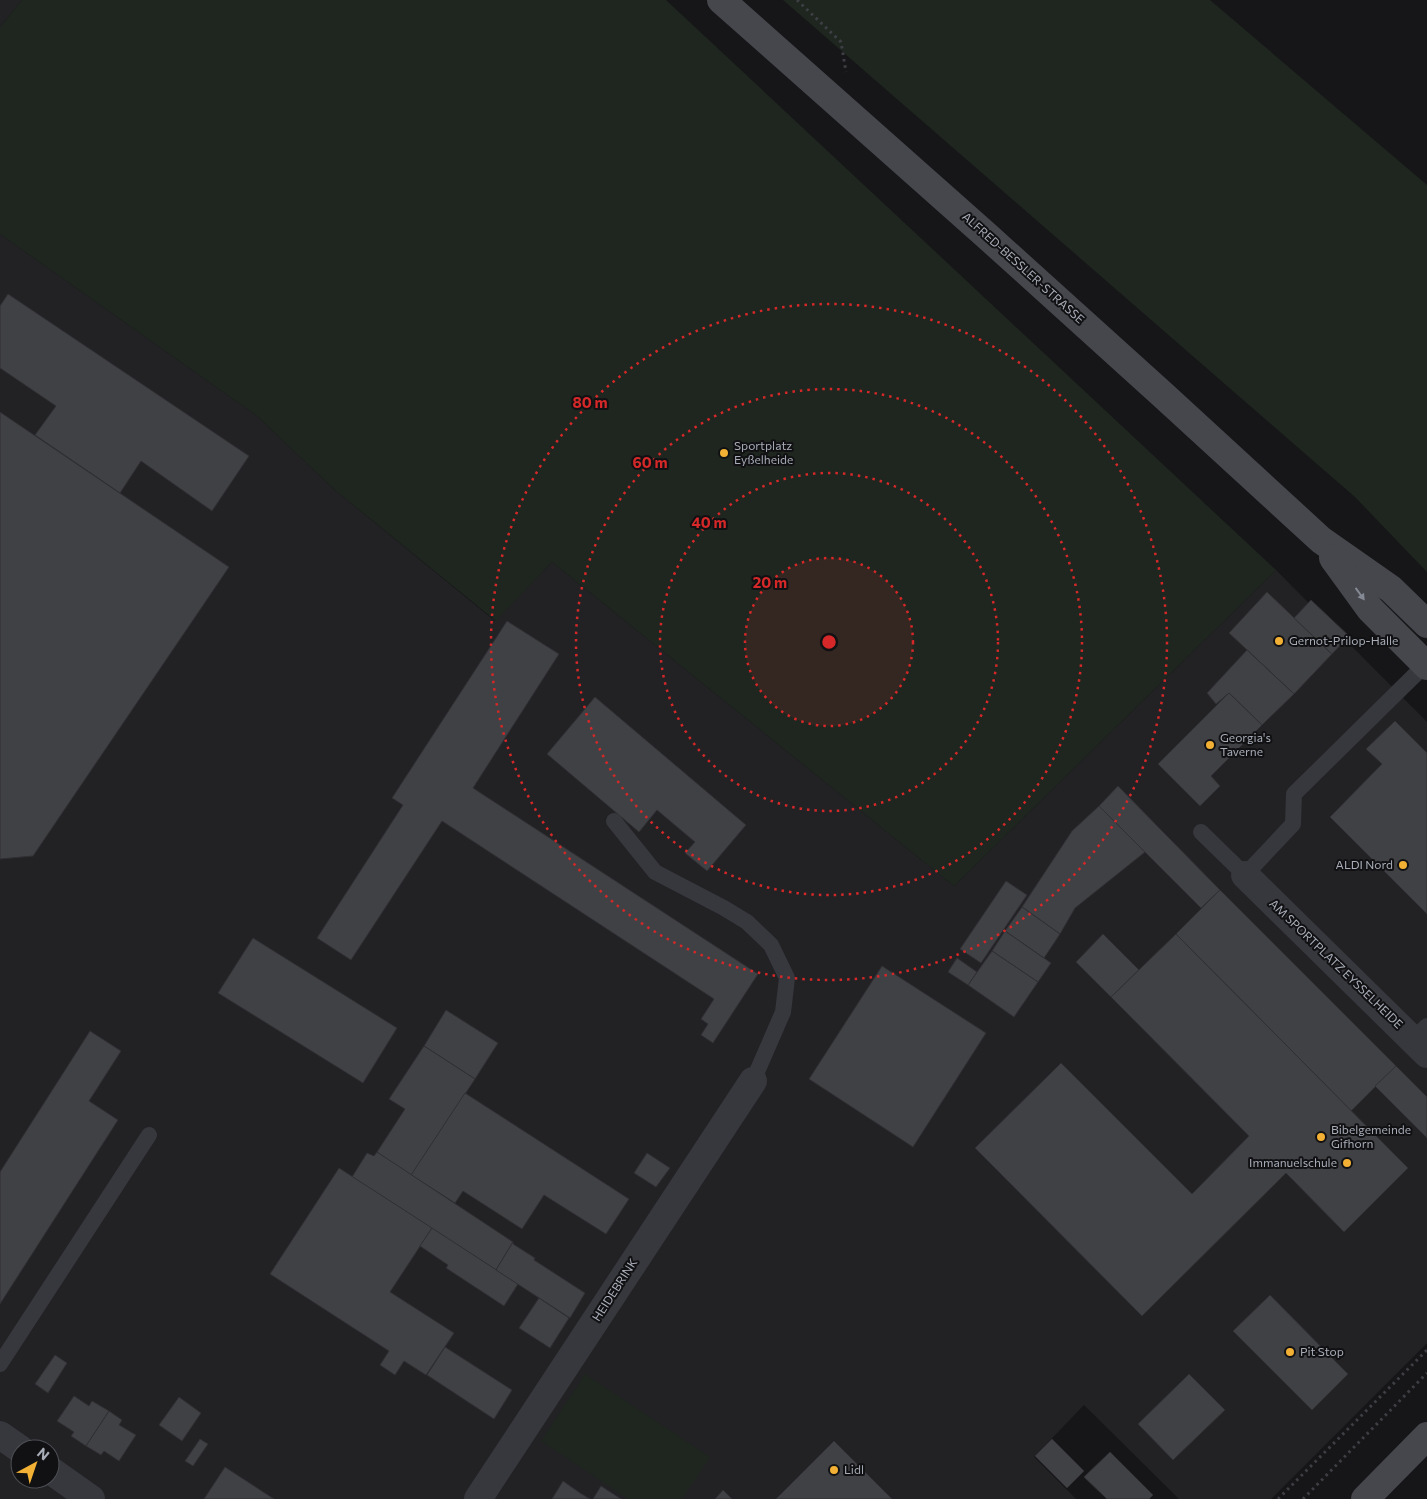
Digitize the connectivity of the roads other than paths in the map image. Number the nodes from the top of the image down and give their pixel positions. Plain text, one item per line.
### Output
1 (721, 0) edge
2 (1321, 540) junction
3 (1427, 624) edge
4 (1426, 665) edge
5 (614, 822) dead end
6 (1201, 832) dead end
7 (1245, 875) junction
8 (1422, 1040) edge
9 (753, 1081) joint
10 (149, 1135) dead end
11 (0, 1364) edge
12 (1427, 1436) edge
13 (60, 1477) edge
14 (92, 1499) edge
15 (478, 1499) edge
16 (1365, 1499) edge

1 - 2 street, ALFRED-BESSLER-STRASSE
2 - 3 street, ALFRED-BESSLER-STRASSE
2 -> 4 street, ALFRED-BESSLER-STRASSE
4 - 7 lane
5 - 9 lane
6 - 7 lane
7 - 8 street, AM SPORTPLATZ EYSSELHEIDE
9 - 15 street, HEIDEBRINK
10 - 11 lane
12 - 16 street
13 - 14 street

